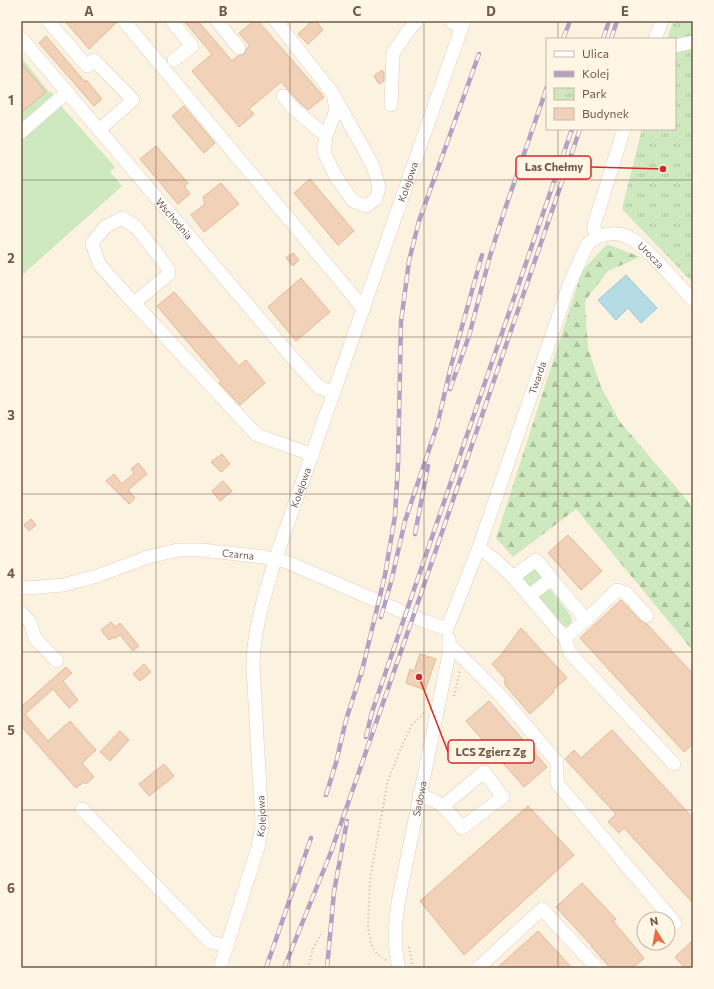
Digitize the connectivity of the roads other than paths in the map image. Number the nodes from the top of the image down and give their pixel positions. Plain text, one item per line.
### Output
1 (48, 21) edge
2 (124, 21) edge
3 (172, 21) edge
4 (217, 21) edge
5 (276, 21) edge
6 (417, 21) edge
7 (662, 21) edge
8 (459, 23) edge
9 (21, 38) edge
10 (655, 38) edge
11 (693, 42) edge
12 (676, 46) edge
13 (239, 48) dead end
14 (174, 60) dead end
15 (67, 92) junction
16 (283, 96) dead end
17 (391, 105) dead end
18 (338, 109) junction
19 (99, 130) junction
20 (624, 130) edge
21 (21, 132) edge
22 (326, 136) junction
23 (596, 238) junction
24 (693, 300) edge
25 (134, 303) junction
26 (364, 309) junction
27 (334, 392) junction
28 (313, 455) junction
29 (480, 546) junction
30 (275, 560) junction
31 (512, 578) junction
32 (552, 579) junction
33 (21, 587) edge
34 (530, 596) junction
35 (21, 612) edge
36 (647, 616) dead end
37 (586, 620) junction
38 (447, 630) junction
39 (565, 638) junction
40 (449, 644) junction
41 (57, 661) dead end
42 (674, 764) dead end
43 (419, 795) junction
44 (443, 806) junction
45 (82, 809) dead end
46 (665, 911) edge
47 (228, 946) junction
48 (220, 968) edge
49 (399, 968) edge
50 (478, 968) edge
51 (597, 968) edge

1 - 19 street
2 - 26 street
3 - 14 street
4 - 13 street
5 - 18 street
6 - 17 street
7 - 10 street
8 - 26 street, Kolejowa
9 - 15 street, Wschodnia
11 - 12 street
15 - 19 street, Wschodnia
15 - 21 street
16 - 22 street
18 - 22 street
18 - 22 street
19 - 27 street, Wschodnia
20 - 23 street
23 - 24 street, Urocza
23 - 29 street, Twarda
25 - 25 street
25 - 28 street
26 - 27 street, Kolejowa
27 - 28 street, Kolejowa
28 - 30 street, Kolejowa
29 - 31 street
29 - 38 street, Twarda
30 - 33 street, Czarna
30 - 38 street, Czarna
30 - 47 street, Kolejowa
31 - 32 street
31 - 34 street
32 - 34 street
32 - 37 street
34 - 39 street
35 - 41 street
36 - 37 street
37 - 39 street
38 - 40 street, Sadowa
39 - 42 street
40 - 43 street, Sadowa
40 - 46 street
43 - 44 street
43 - 49 street, Sadowa
44 - 44 street
45 - 47 street
47 - 48 street, Kolejowa
50 - 51 street

